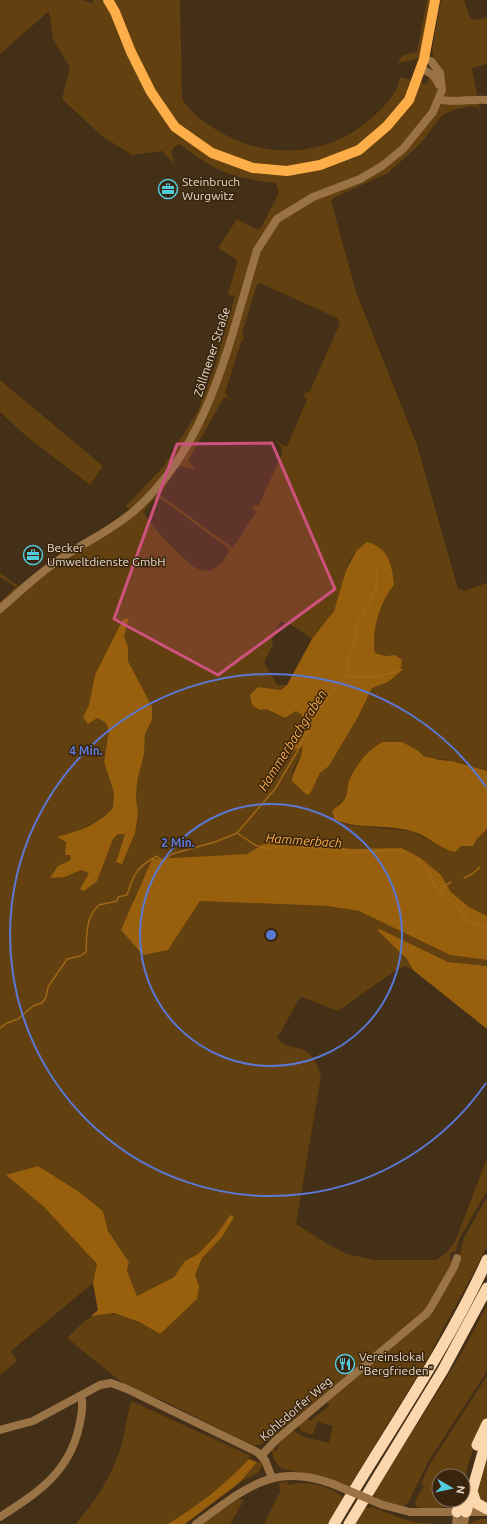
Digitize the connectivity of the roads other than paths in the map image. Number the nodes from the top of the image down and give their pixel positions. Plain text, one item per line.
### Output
1 (108, 0) edge
2 (435, 0) edge
3 (424, 59) junction
4 (421, 69) junction
5 (440, 96) junction
6 (487, 100) edge
7 (0, 609) edge
8 (457, 1258) dead end
9 (487, 1260) edge
10 (487, 1288) edge
11 (81, 1396) junction
12 (487, 1424) edge
13 (0, 1430) edge
14 (487, 1438) edge
15 (261, 1456) junction
16 (471, 1474) edge
17 (272, 1478) junction
18 (471, 1482) edge
19 (471, 1497) edge
20 (462, 1508) edge
21 (463, 1508) edge
22 (487, 1511) edge
23 (462, 1512) junction
24 (0, 1517) edge
25 (196, 1524) edge
26 (334, 1524) edge
27 (349, 1524) edge
28 (456, 1524) edge
29 (464, 1524) edge

1 - 4 main road
2 - 3 main road
3 - 4 main road
3 - 5 street
4 - 5 street
5 - 6 street
5 - 7 street, Zöllmener Straße
8 - 15 street, Kohlsdorfer Weg
9 - 26 highway
10 - 27 highway
11 - 13 street, Kohlsdorfer Weg
11 - 15 street, Kohlsdorfer Weg
11 - 24 street
12 - 16 highway
14 - 18 highway
15 - 17 street, Kohlsdorfer Weg
17 - 23 street, bridge
17 - 25 street
19 - 22 highway
20 - 23 highway
21 - 23 highway
22 - 23 street
23 - 28 street
23 - 29 street

